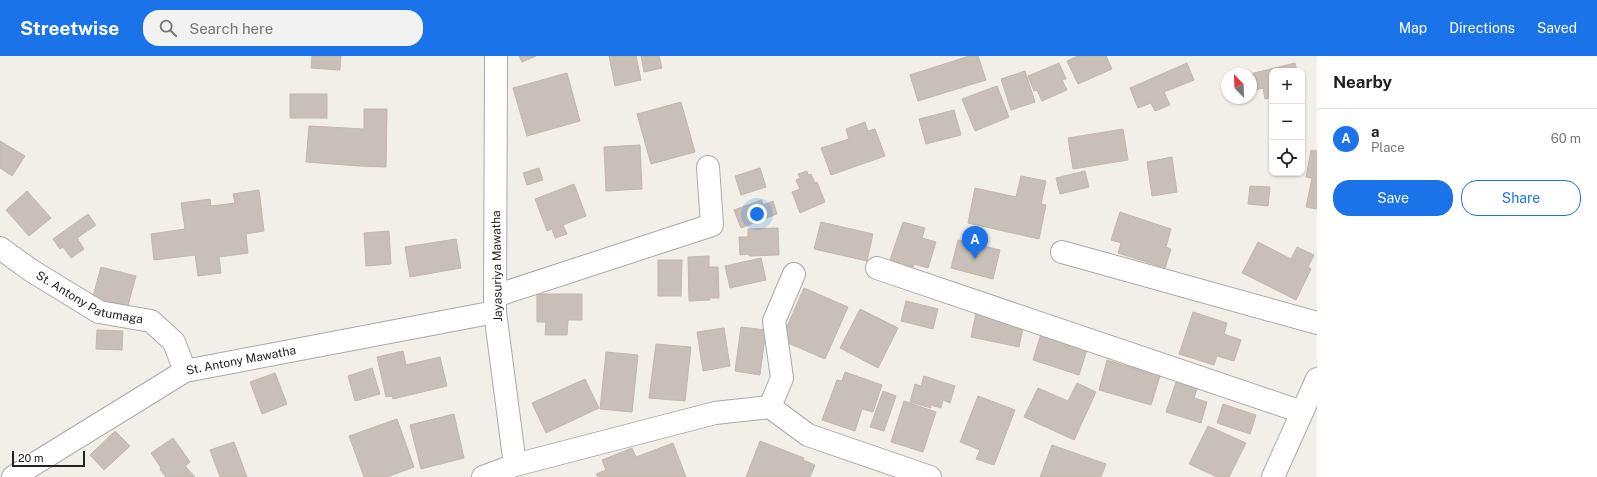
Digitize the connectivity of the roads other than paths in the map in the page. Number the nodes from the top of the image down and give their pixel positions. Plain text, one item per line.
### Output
1 (496, 56) edge
2 (708, 167) dead end
3 (0, 248) edge
4 (1062, 252) dead end
5 (877, 268) dead end
6 (794, 274) dead end
7 (495, 304) junction
8 (1317, 323) edge
9 (185, 371) junction
10 (1317, 379) edge
11 (770, 407) junction
12 (1302, 412) junction
13 (515, 465) junction
14 (13, 477) edge
15 (483, 477) edge
16 (930, 477) edge
17 (1273, 477) edge

1 - 7 street, Jayasuriya Mawatha
2 - 7 street, St. Antony Mawatha
3 - 9 street, St. Antony Patumaga
4 - 8 street
5 - 12 street
6 - 11 street
7 - 9 street, St. Antony Mawatha
7 - 13 street, Jayasuriya Mawatha
9 - 14 street, St. Antony Mawatha
10 - 12 street
11 - 13 street
11 - 16 street
12 - 17 street
13 - 15 street

